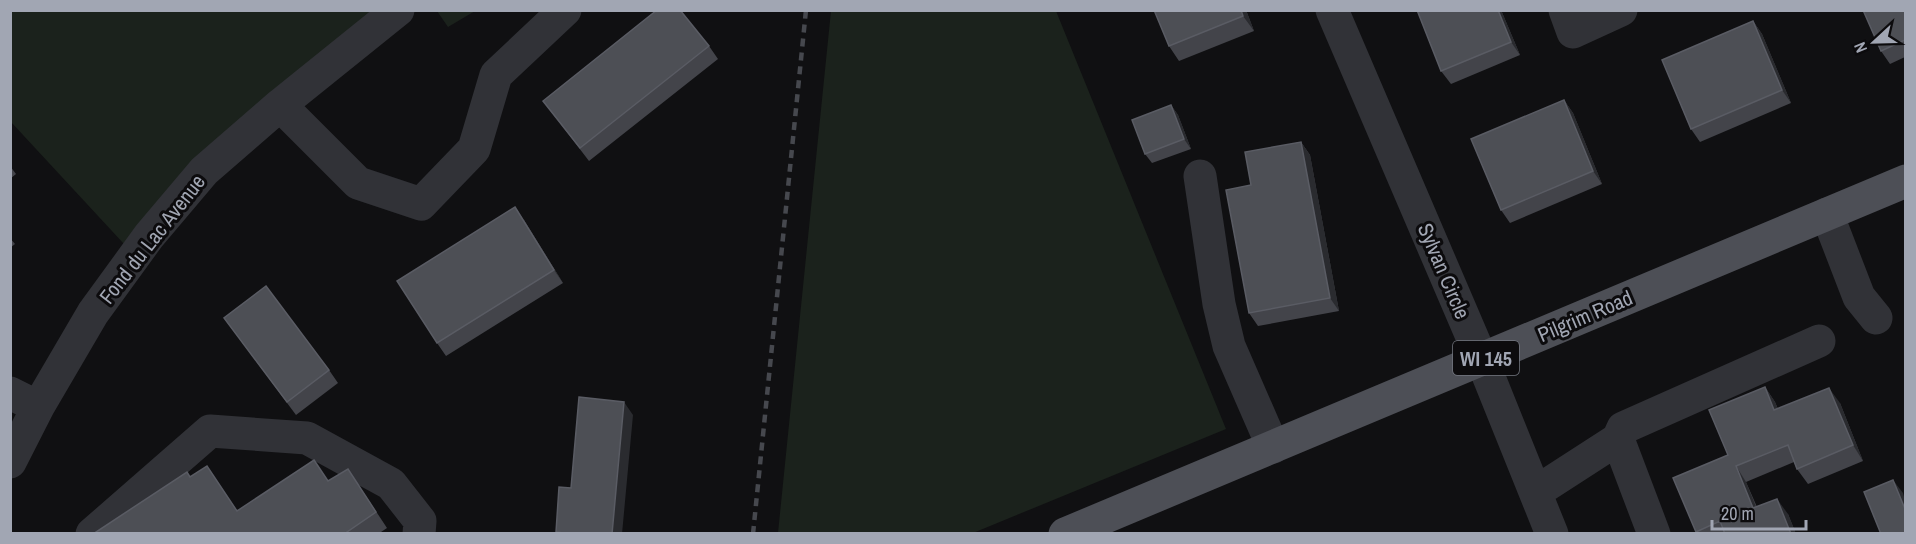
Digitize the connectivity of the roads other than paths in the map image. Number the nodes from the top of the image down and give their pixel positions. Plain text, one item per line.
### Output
1 (398, 10) edge
2 (565, 10) edge
3 (1332, 10) edge
4 (1565, 10) edge
5 (1621, 10) edge
6 (279, 105) junction
7 (1200, 176) dead end
8 (1905, 181) edge
9 (1827, 214) junction
10 (1876, 318) dead end
11 (1819, 341) dead end
12 (1482, 360) junction
13 (24, 400) edge
14 (1618, 439) junction
15 (1273, 447) junction
16 (10, 462) edge
17 (1536, 492) junction
18 (92, 534) edge
19 (419, 534) edge
20 (1065, 534) edge
21 (1552, 534) edge
22 (1654, 534) edge

1 - 6 street, Fond du Lac Avenue
2 - 6 street
3 - 12 street, Sylvan Circle
4 - 5 street
6 - 13 street, Fond du Lac Avenue
7 - 15 street
8 - 9 main road, Pilgrim Road / WI 145
9 - 10 street
9 - 12 main road, Pilgrim Road / WI 145
11 - 14 street
12 - 15 main road, Pilgrim Road / WI 145
12 - 17 street, Sylvan Circle
13 - 16 street, Fond du Lac Avenue
14 - 17 street
14 - 22 street
15 - 20 main road, Pilgrim Road / WI 145
17 - 21 street, Sylvan Circle
18 - 19 street

